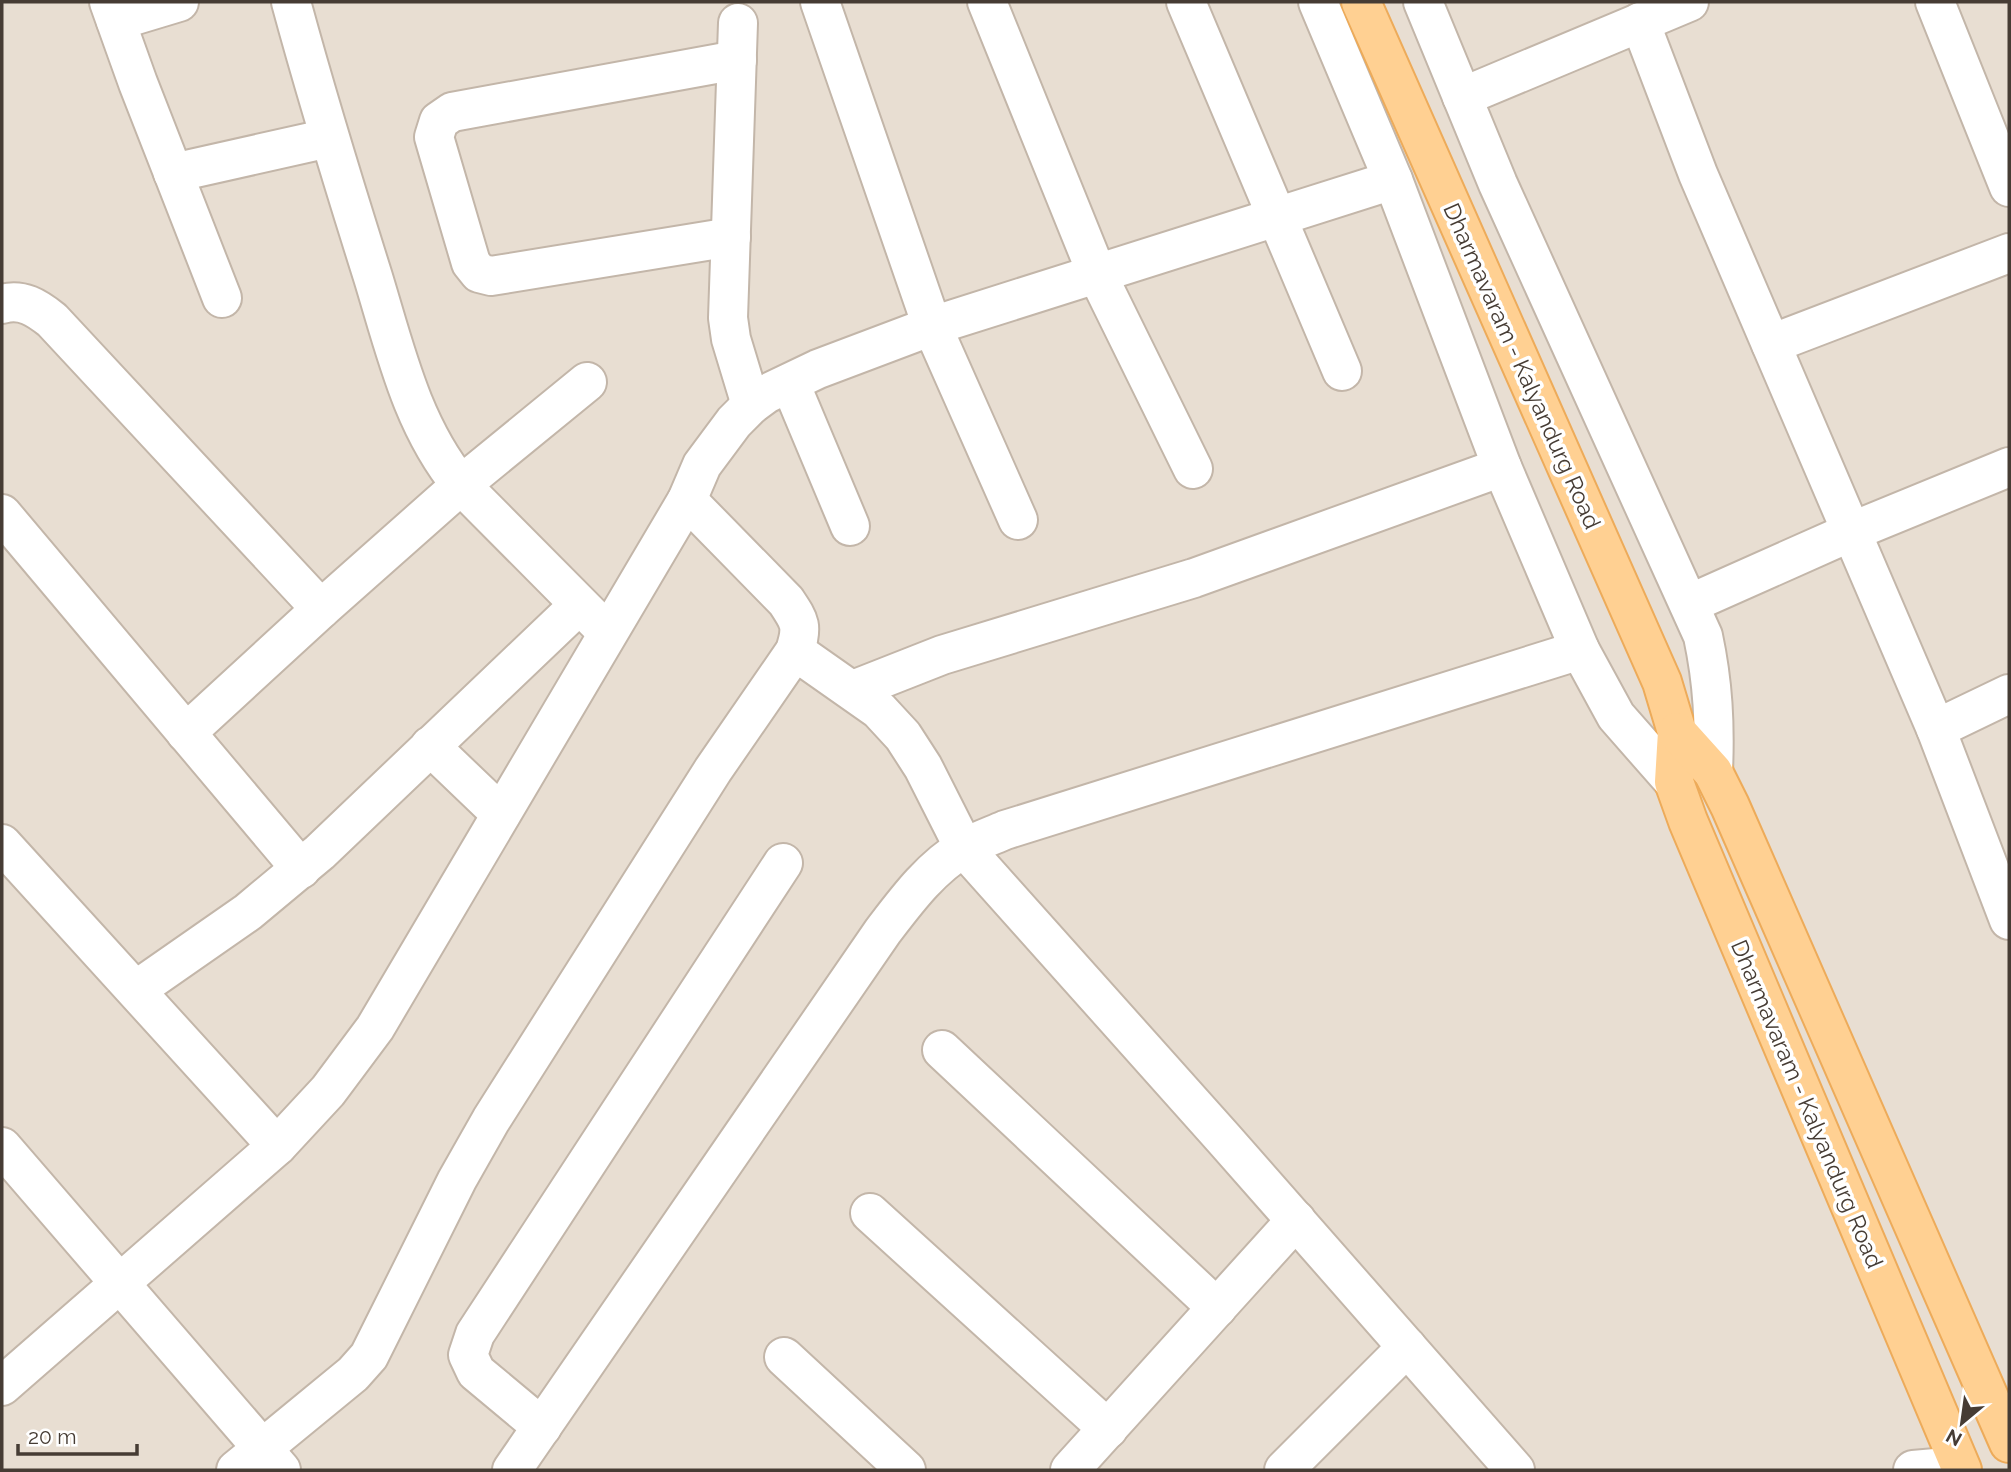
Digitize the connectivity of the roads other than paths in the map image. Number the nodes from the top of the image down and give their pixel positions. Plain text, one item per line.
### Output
1 (179, 2) edge
2 (291, 2) edge
3 (820, 2) edge
4 (988, 2) edge
5 (1186, 2) edge
6 (1318, 2) edge
7 (1361, 2) edge
8 (1423, 2) edge
9 (1689, 2) edge
10 (1936, 2) edge
11 (113, 11) edge
12 (1640, 22) junction
13 (1462, 97) junction
14 (329, 138) junction
15 (173, 173) junction
16 (1393, 180) junction
17 (2009, 187) edge
18 (1278, 217) junction
19 (731, 237) junction
20 (2009, 253) edge
21 (1097, 274) junction
22 (222, 298) dead end
23 (2, 304) edge
24 (932, 326) junction
25 (1771, 344) junction
26 (1342, 370) dead end
27 (587, 382) dead end
28 (790, 383) junction
29 (751, 405) junction
30 (1502, 467) junction
31 (2009, 467) edge
32 (1193, 470) dead end
33 (461, 485) junction
34 (687, 500) junction
35 (2, 514) edge
36 (1018, 520) dead end
37 (850, 526) dead end
38 (1853, 531) junction
39 (1689, 604) junction
40 (579, 605) junction
41 (321, 609) junction
42 (607, 632) junction
43 (1580, 650) junction
44 (795, 651) junction
45 (853, 690) junction
46 (2009, 694) edge
47 (1936, 729) junction
48 (1677, 732) junction
49 (186, 733) junction
50 (430, 746) junction
51 (1713, 772) junction
52 (1674, 782) junction
53 (501, 814) junction
54 (2, 844) edge
55 (964, 848) junction
56 (783, 863) dead end
57 (302, 869) junction
58 (2009, 920) edge
59 (136, 990) junction
60 (942, 1050) dead end
61 (277, 1146) junction
62 (2, 1147) edge
63 (870, 1213) dead end
64 (1296, 1220) junction
65 (120, 1283) junction
66 (1217, 1308) junction
67 (1407, 1346) junction
68 (784, 1357) dead end
69 (2, 1386) edge
70 (542, 1427) junction
71 (1108, 1429) junction
72 (2009, 1443) edge
73 (259, 1462) edge
74 (1960, 1468) edge
75 (512, 1470) edge
76 (905, 1470) edge
77 (1070, 1470) edge
78 (1284, 1470) edge
79 (1515, 1470) edge
80 (1913, 1470) edge

1 - 11 street
2 - 14 street
3 - 24 street
4 - 21 street
5 - 18 street
6 - 16 street
7 - 48 main road, Dharmavaram - Kalyandurg Road
8 - 13 street
9 - 12 street
10 - 17 street
11 - 15 street
12 - 13 street
12 - 25 street
13 - 39 street
14 - 15 street
14 - 33 street
15 - 22 street
16 - 18 street
16 - 30 street
18 - 21 street
18 - 26 street
19 - 19 street
19 - 29 street
20 - 25 street
21 - 24 street
21 - 32 street
23 - 41 street
24 - 28 street
24 - 36 street
25 - 38 street
27 - 33 street
28 - 29 street
28 - 37 street
29 - 34 street
30 - 43 street
30 - 45 street
31 - 38 street
33 - 40 street
33 - 41 street
34 - 42 street
34 - 44 street
35 - 49 street
38 - 39 street
38 - 47 street
39 - 51 street
40 - 42 street
40 - 50 street
41 - 49 street
42 - 53 street
43 - 52 street
43 - 55 street
44 - 45 street
44 - 73 street
45 - 55 street
46 - 47 street
47 - 58 street
48 - 51 main road, Dharmavaram - Kalyandurg Road
48 - 52 main road, Dharmavaram - Kalyandurg Road
49 - 57 street
50 - 53 street
50 - 57 street
51 - 72 main road, Dharmavaram - Kalyandurg Road
52 - 74 main road, Dharmavaram - Kalyandurg Road
53 - 61 street
54 - 59 street
55 - 64 street
55 - 70 street
56 - 70 street
57 - 59 street
59 - 61 street
60 - 66 street
61 - 65 street
62 - 65 street
63 - 71 street
64 - 66 street
64 - 67 street
65 - 69 street
65 - 73 street
66 - 71 street
67 - 78 street
67 - 79 street
68 - 76 street
70 - 75 street
71 - 77 street
74 - 80 street

